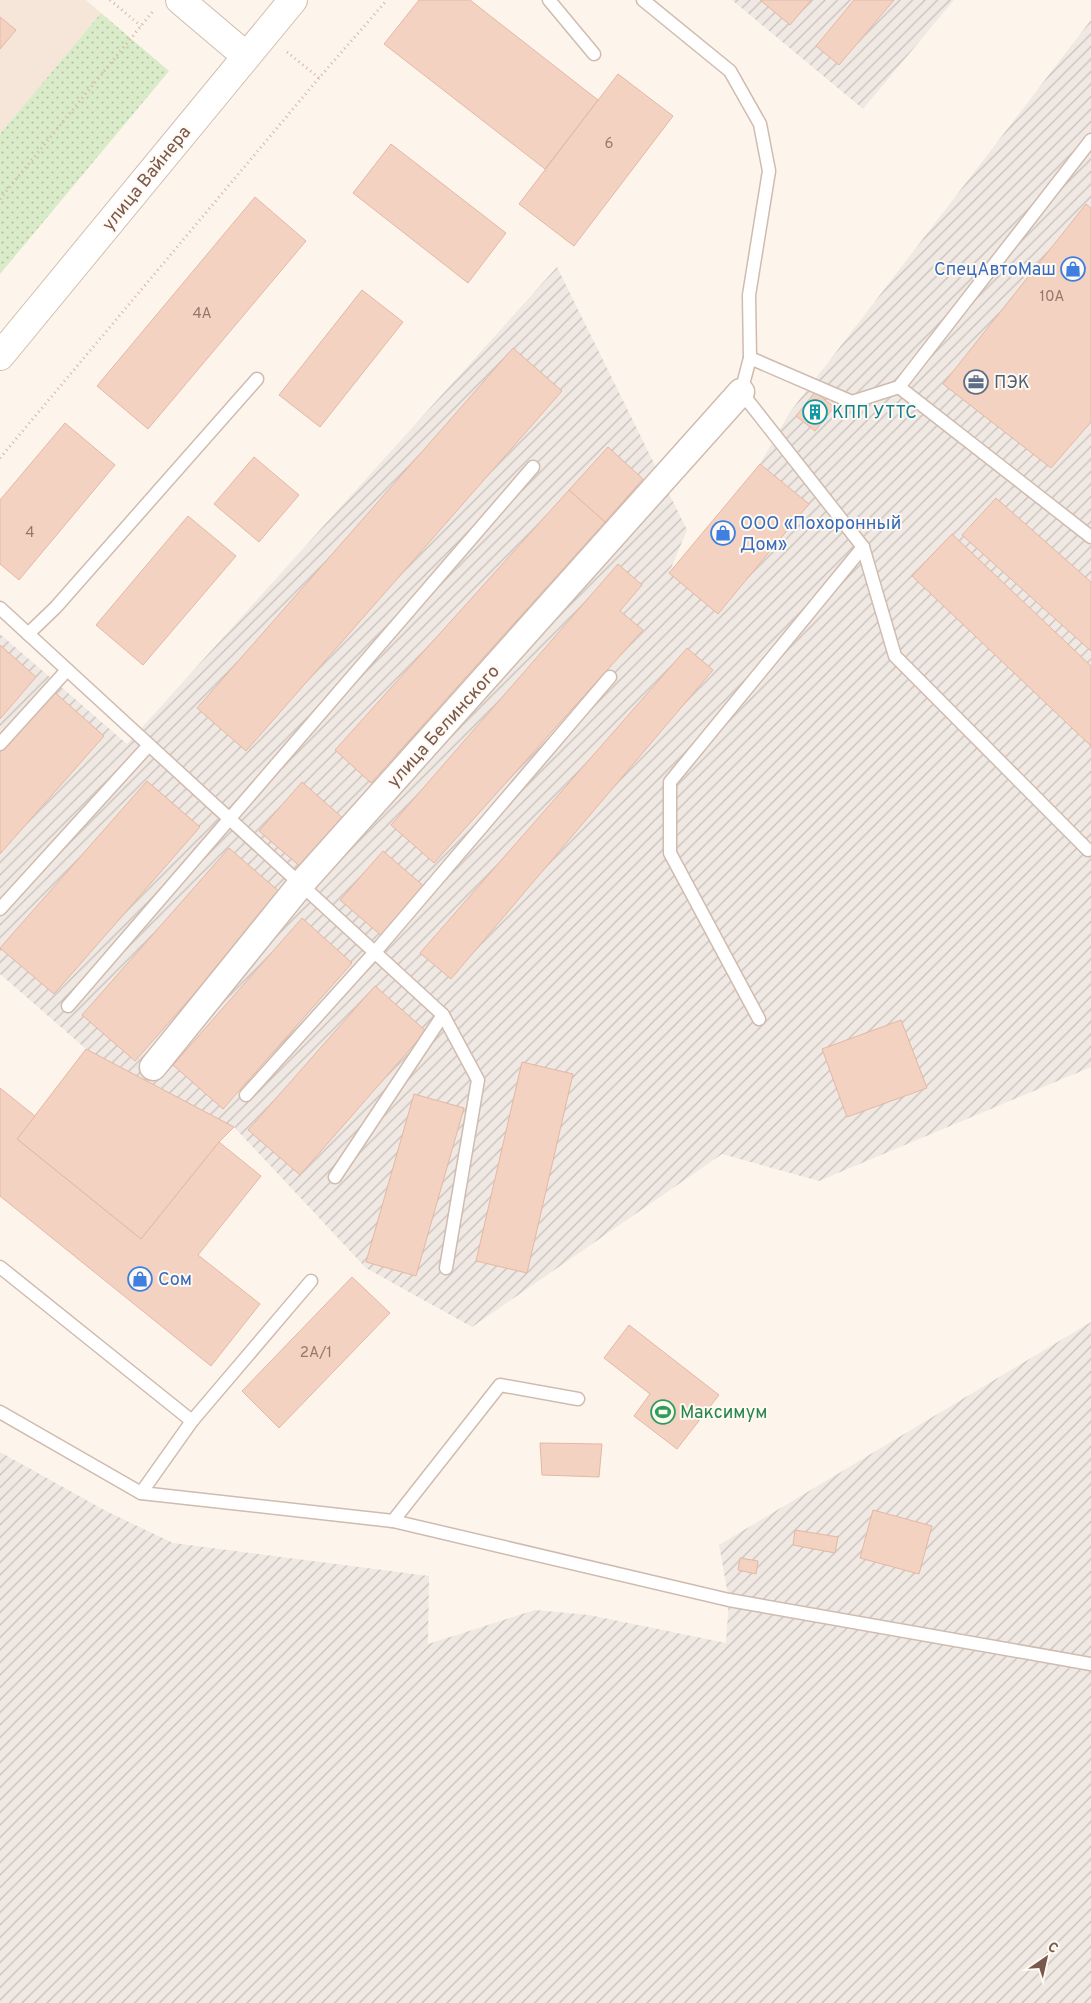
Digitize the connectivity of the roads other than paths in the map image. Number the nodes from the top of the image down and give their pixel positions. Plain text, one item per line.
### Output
1 (293, 0) edge
2 (549, 0) edge
3 (644, 0) edge
4 (168, 3) edge
5 (594, 54) dead end
6 (246, 56) junction
7 (1091, 140) edge
8 (0, 356) edge
9 (750, 358) junction
10 (257, 379) dead end
11 (899, 387) junction
12 (741, 392) junction
13 (533, 467) dead end
14 (1091, 537) edge
15 (863, 547) junction
16 (0, 608) edge
17 (28, 634) junction
18 (67, 670) junction
19 (610, 677) dead end
20 (0, 744) edge
21 (149, 745) junction
22 (229, 818) junction
23 (1088, 850) dead end
24 (301, 884) junction
25 (0, 909) edge
26 (375, 952) junction
27 (68, 1006) dead end
28 (443, 1015) junction
29 (759, 1020) dead end
30 (153, 1068) dead end
31 (246, 1095) dead end
32 (335, 1177) dead end
33 (0, 1267) edge
34 (446, 1268) dead end
35 (311, 1281) dead end
36 (578, 1399) dead end
37 (0, 1412) edge
38 (192, 1421) junction
39 (142, 1492) junction
40 (394, 1521) junction
41 (1091, 1664) edge

1 - 6 main road, улица Вайнера
2 - 5 lane
3 - 9 lane
4 - 6 main road
6 - 8 main road, улица Вайнера
7 - 11 lane
9 - 11 lane
9 - 12 lane
10 - 17 lane
11 - 14 lane
12 - 15 lane
12 - 24 street, улица Белинского
13 - 22 lane
15 - 23 lane
15 - 29 lane
16 - 17 lane
17 - 18 lane
18 - 20 lane
18 - 21 lane
19 - 26 lane
21 - 22 lane
21 - 25 lane
22 - 24 lane
22 - 27 lane
24 - 26 lane
24 - 30 street, улица Белинского
26 - 28 lane
26 - 31 lane
28 - 32 lane
28 - 34 lane
33 - 38 lane
35 - 38 lane
36 - 40 lane
37 - 39 lane
38 - 39 lane
39 - 40 lane
40 - 41 lane

